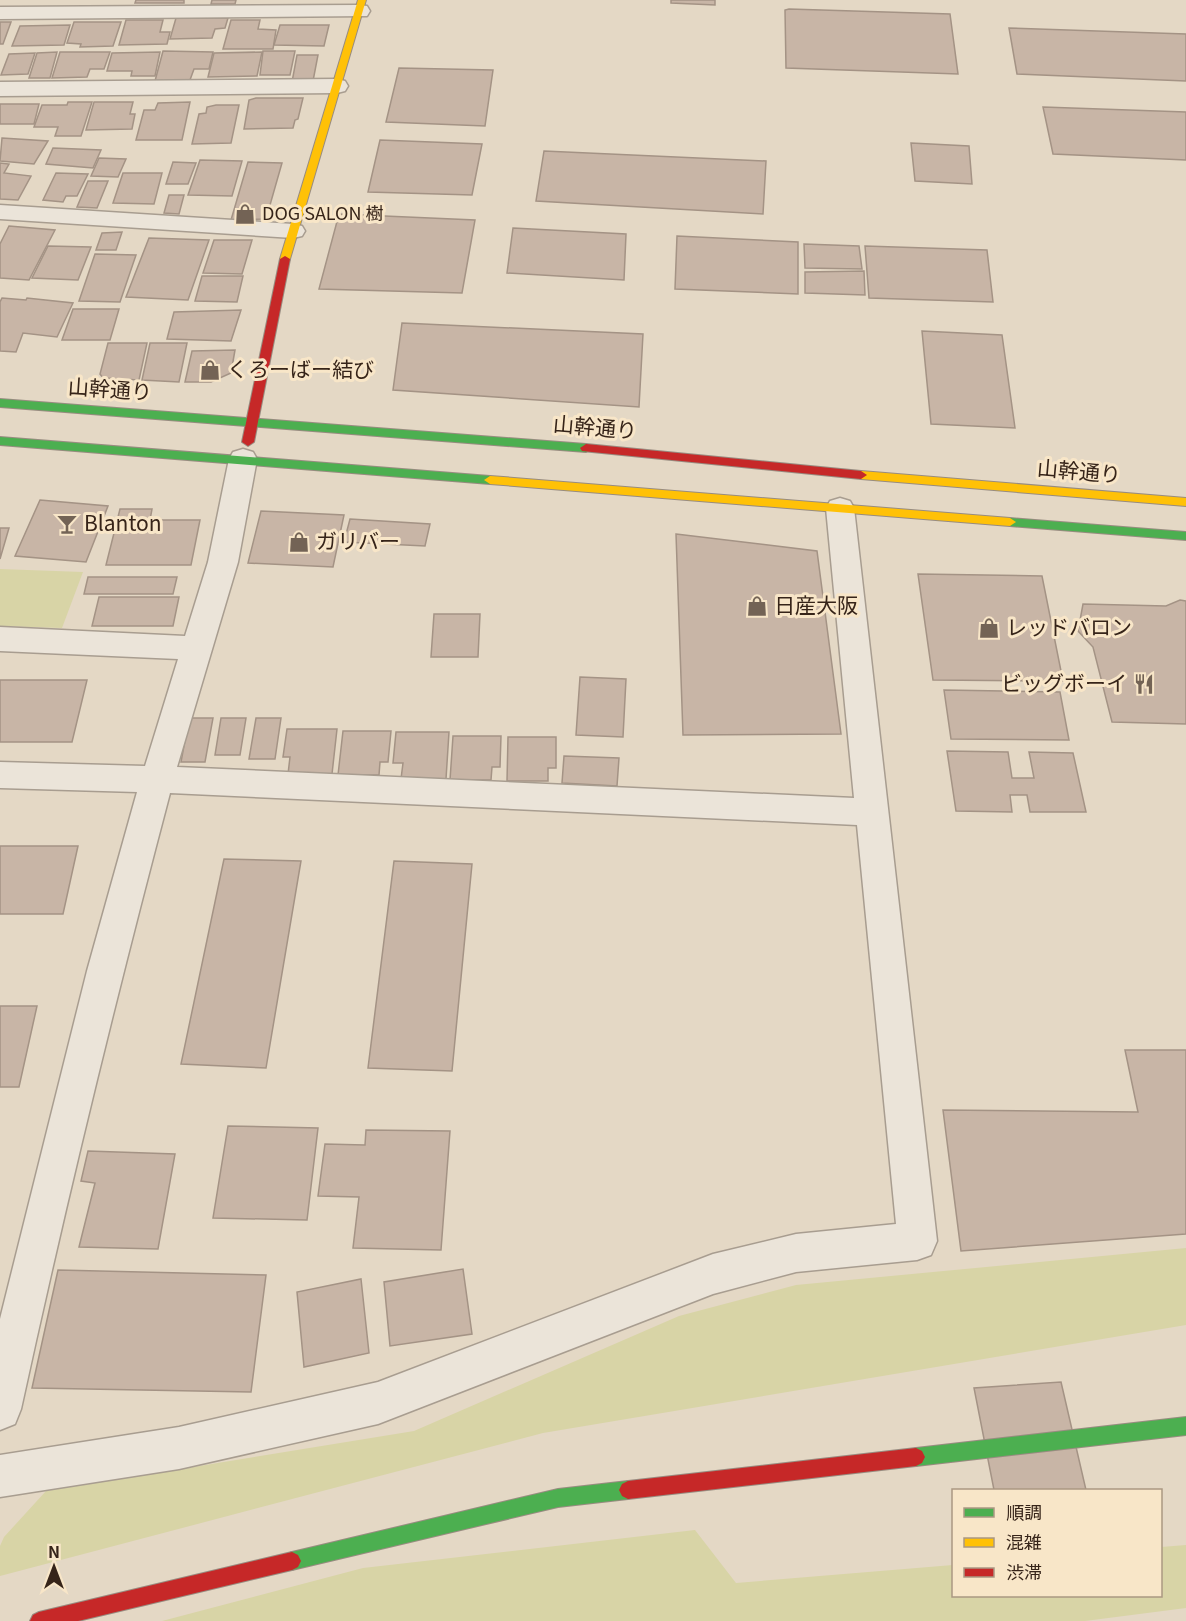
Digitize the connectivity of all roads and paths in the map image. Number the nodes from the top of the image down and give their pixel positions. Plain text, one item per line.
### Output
1 (361, 5) edge
2 (0, 13) edge
3 (337, 86) junction
4 (0, 89) edge
5 (0, 212) edge
6 (293, 231) junction
7 (0, 403) edge
8 (252, 423) junction
9 (0, 441) edge
10 (243, 459) junction
11 (1186, 502) edge
12 (840, 508) junction
13 (1186, 536) edge
14 (0, 639) edge
15 (197, 648) junction
16 (0, 775) edge
17 (157, 779) junction
18 (871, 812) junction
19 (0, 1409) edge
20 (1186, 1426) edge
21 (0, 1476) edge
22 (39, 1621) edge

1 - 2 street
1 - 3 main road
3 - 4 street
3 - 6 main road
5 - 6 street
6 - 8 main road
7 - 8 main road, 山幹通り
8 - 10 main road
8 - 11 main road, 山幹通り
9 - 10 main road
10 - 12 main road
10 - 15 street
12 - 13 main road
12 - 18 street
14 - 15 street
15 - 17 street
16 - 17 street
17 - 18 street
17 - 19 street
18 - 21 street
20 - 22 main road

